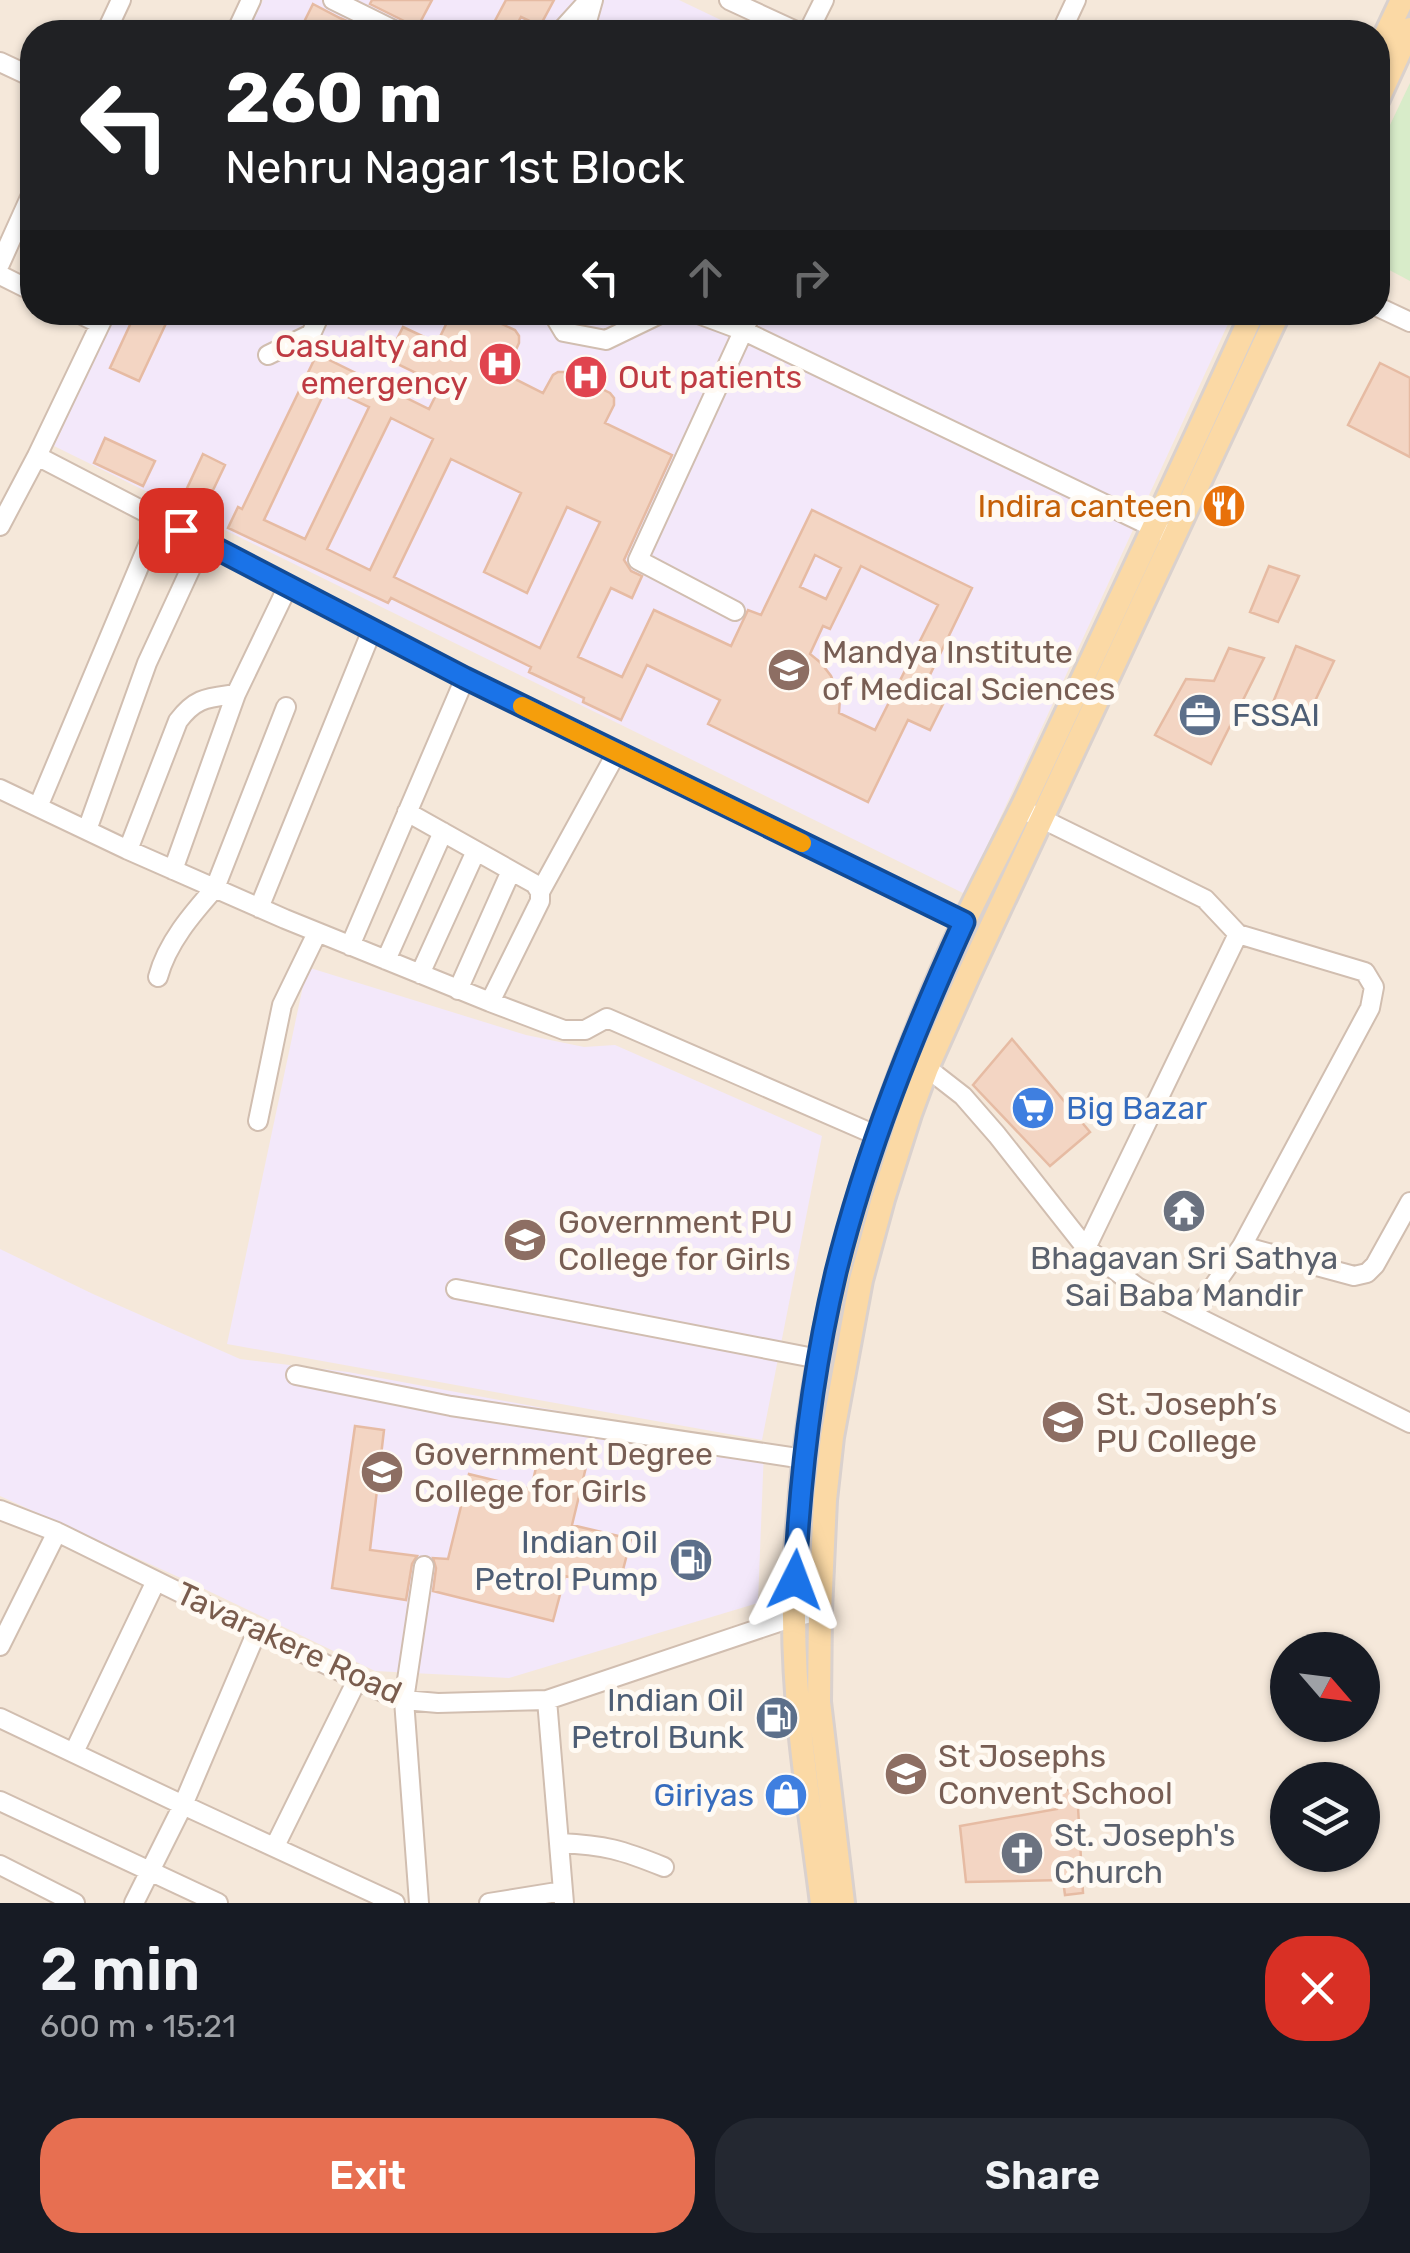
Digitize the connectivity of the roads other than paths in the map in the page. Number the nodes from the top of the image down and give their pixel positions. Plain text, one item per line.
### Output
1 (334, 0) edge
2 (591, 0) edge
3 (729, 0) edge
4 (1402, 0) edge
5 (374, 20) edge
6 (572, 20) edge
7 (772, 20) edge
8 (1390, 26) edge
9 (1410, 29) edge
10 (1390, 73) edge
11 (20, 220) edge
12 (0, 264) edge
13 (100, 325) edge
14 (315, 325) edge
15 (560, 325) edge
16 (637, 325) edge
17 (728, 325) edge
18 (747, 325) edge
19 (1247, 325) edge
20 (1273, 325) edge
21 (744, 331) junction
22 (268, 354) dead end
23 (37, 456) junction
24 (7, 494) edge
25 (159, 519) junction
26 (0, 526) edge
27 (1152, 526) junction
28 (1175, 538) junction
29 (203, 542) junction
30 (288, 586) junction
31 (735, 611) dead end
32 (372, 630) junction
33 (465, 678) junction
34 (236, 694) junction
35 (286, 707) dead end
36 (617, 752) junction
37 (0, 789) edge
38 (38, 807) junction
39 (1022, 807) junction
40 (407, 812) junction
41 (1042, 820) junction
42 (87, 830) junction
43 (442, 832) junction
44 (128, 850) junction
45 (476, 851) junction
46 (173, 870) junction
47 (511, 870) junction
48 (216, 888) junction
49 (540, 892) junction
50 (259, 908) junction
51 (964, 922) junction
52 (318, 932) junction
53 (1238, 934) junction
54 (350, 946) junction
55 (386, 960) junction
56 (420, 974) junction
57 (158, 977) dead end
58 (458, 990) junction
59 (490, 1002) junction
60 (928, 1068) junction
61 (258, 1121) dead end
62 (878, 1136) junction
63 (1410, 1202) edge
64 (1242, 1246) junction
65 (1086, 1248) junction
66 (456, 1289) dead end
67 (1194, 1314) junction
68 (819, 1359) junction
69 (296, 1375) dead end
70 (1410, 1423) edge
71 (804, 1459) junction
72 (0, 1510) edge
73 (57, 1532) junction
74 (424, 1566) dead end
75 (156, 1581) junction
76 (820, 1611) junction
77 (794, 1617) junction
78 (257, 1631) junction
79 (0, 1646) edge
80 (357, 1680) junction
81 (404, 1700) junction
82 (547, 1700) junction
83 (0, 1718) edge
84 (74, 1752) junction
85 (0, 1802) edge
86 (183, 1806) junction
87 (560, 1843) junction
88 (275, 1846) junction
89 (0, 1866) edge
90 (664, 1867) dead end
91 (151, 1871) junction
92 (563, 1897) edge
93 (835, 1902) edge
94 (76, 1903) edge
95 (134, 1903) edge
96 (218, 1903) edge
97 (396, 1903) edge
98 (419, 1903) edge
99 (490, 1903) edge

1 - 5 street
2 - 6 street
3 - 7 street
4 - 8 main road
9 - 10 main road
11 - 12 street
13 - 23 street
14 - 22 street
15 - 16 street
17 - 21 street
18 - 21 street
19 - 27 main road
20 - 28 main road
21 - 27 street
21 - 31 street
23 - 24 street
23 - 25 street
24 - 26 street
25 - 29 street
25 - 38 street
27 - 28 street
27 - 39 main road
28 - 41 main road
29 - 30 street
29 - 42 street
30 - 32 street
30 - 34 street
32 - 33 street
32 - 50 street
33 - 36 street
33 - 40 street
34 - 44 street
34 - 46 street
35 - 48 street
36 - 49 street
36 - 51 street
37 - 38 street
38 - 42 street
39 - 41 street
39 - 51 main road
40 - 43 street
40 - 54 street
41 - 53 street
41 - 60 main road
42 - 44 street
43 - 45 street
43 - 55 street
44 - 46 street
45 - 47 street
45 - 56 street
46 - 48 street
47 - 49 street
47 - 58 street
48 - 50 street
48 - 57 street
49 - 59 street
50 - 52 street
51 - 62 main road
52 - 54 street
52 - 61 street
53 - 64 street
53 - 65 street
54 - 55 street
55 - 56 street
56 - 58 street
58 - 59 street
59 - 62 street
60 - 65 street
60 - 76 main road
62 - 68 main road
63 - 64 street
64 - 67 street
65 - 67 street
66 - 68 street
67 - 70 street
68 - 71 main road
69 - 71 street
71 - 77 main road
72 - 73 street, Tavarakere Road
73 - 75 street, Tavarakere Road
73 - 79 street
74 - 81 street
75 - 78 street, Tavarakere Road
75 - 84 street
76 - 77 street, Tavarakere Road
76 - 93 main road
77 - 82 street, Tavarakere Road
77 - 93 main road
78 - 80 street, Tavarakere Road
78 - 86 street
80 - 81 street, Tavarakere Road
80 - 88 street
81 - 82 street, Tavarakere Road
81 - 98 street
82 - 87 street
83 - 84 street
84 - 86 street
85 - 91 street
86 - 88 street
86 - 91 street
87 - 90 street
87 - 92 street
88 - 97 street
89 - 94 street
91 - 95 street
91 - 96 street
92 - 99 street

